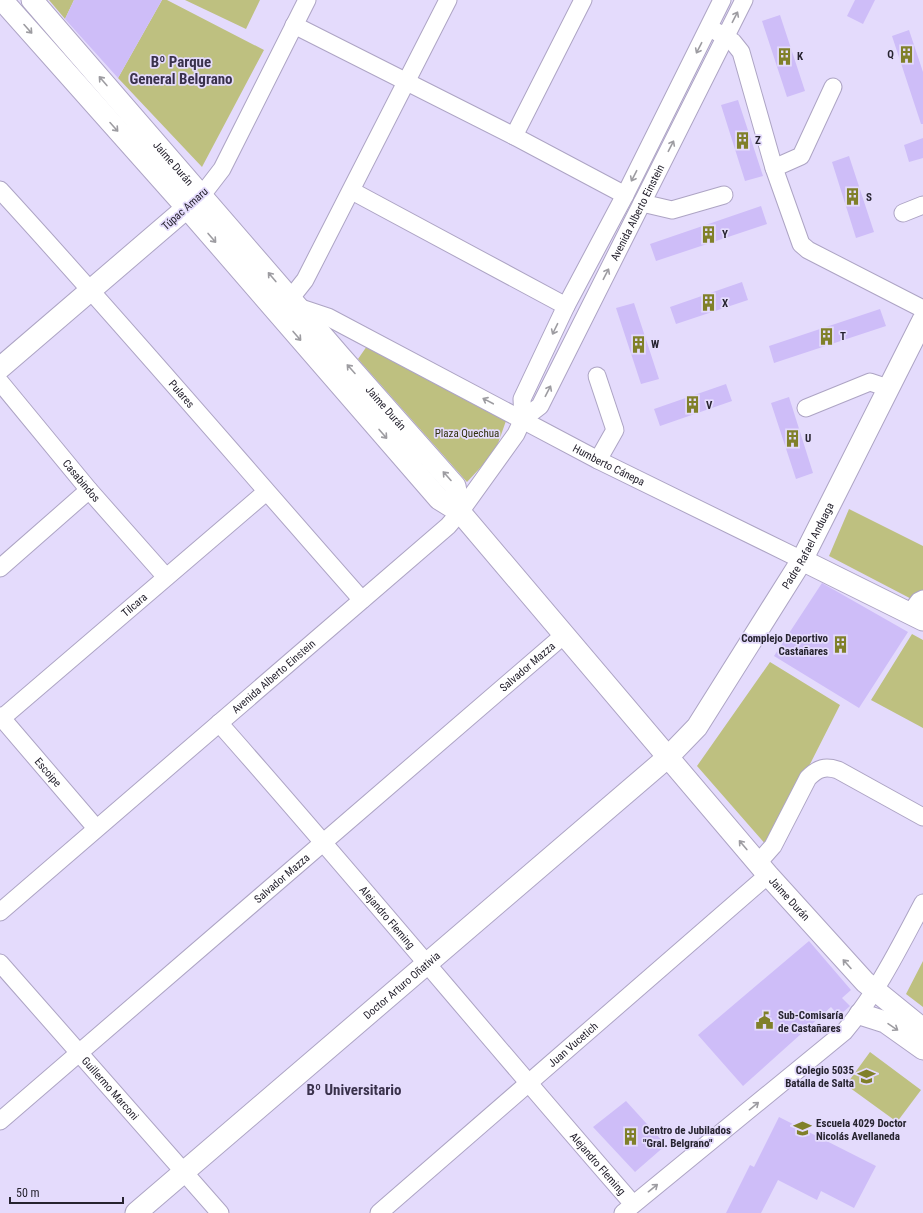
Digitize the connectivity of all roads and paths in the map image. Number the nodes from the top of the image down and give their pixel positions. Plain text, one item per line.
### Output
1 (2, 0) edge
2 (32, 0) edge
3 (307, 0) edge
4 (448, 0) edge
5 (583, 0) edge
6 (722, 0) edge
7 (744, 0) edge
8 (294, 25) junction
9 (709, 28) junction
10 (725, 37) junction
11 (408, 82) junction
12 (833, 87) dead end
13 (514, 136) junction
14 (774, 168) junction
15 (0, 190) edge
16 (352, 190) junction
17 (202, 195) junction
18 (625, 195) junction
19 (724, 195) dead end
20 (642, 202) junction
21 (923, 205) edge
22 (187, 208) junction
23 (903, 213) dead end
24 (92, 290) junction
25 (294, 303) junction
26 (566, 306) junction
27 (923, 309) edge
28 (923, 320) edge
29 (0, 368) edge
30 (597, 376) dead end
31 (0, 382) edge
32 (888, 388) junction
33 (806, 408) dead end
34 (523, 419) junction
35 (598, 460) junction
36 (89, 490) junction
37 (266, 492) junction
38 (460, 512) junction
39 (802, 560) junction
40 (0, 568) edge
41 (166, 577) junction
42 (362, 600) junction
43 (919, 611) edge
44 (564, 635) junction
45 (1, 717) edge
46 (219, 723) junction
47 (668, 757) junction
48 (923, 817) edge
49 (96, 828) junction
50 (324, 842) junction
51 (763, 869) junction
52 (923, 903) edge
53 (0, 912) edge
54 (426, 962) junction
55 (0, 963) edge
56 (874, 991) junction
57 (860, 1014) junction
58 (923, 1029) edge
59 (923, 1048) edge
60 (80, 1052) junction
61 (528, 1084) junction
62 (0, 1121) edge
63 (184, 1172) junction
64 (628, 1208) edge
65 (136, 1213) edge
66 (220, 1213) edge
67 (379, 1213) edge

1 -> 22 street, Jaime Durán
17 -> 2 street, Jaime Durán
3 - 8 street, Túpac Amaru
4 - 11 street
5 - 13 street
6 - 9 street, Avenida Alberto Einstein
10 -> 7 street, Avenida Alberto Einstein
8 - 11 street
8 - 17 street, Túpac Amaru
9 - 10 street
9 -> 18 street, Avenida Alberto Einstein
10 - 14 street
20 -> 10 street, Avenida Alberto Einstein
11 - 13 street
11 - 16 street
12 - 14 street
13 - 18 street
14 - 27 street
15 - 24 street, Pulares
16 - 25 street
16 - 26 street
17 - 22 street, Túpac Amaru
25 -> 17 street, Jaime Durán
18 - 26 street, Avenida Alberto Einstein
19 - 20 street
34 -> 20 street, Avenida Alberto Einstein
21 - 23 street
22 - 24 street, Túpac Amaru
22 -> 38 street, Jaime Durán
24 - 29 street, Túpac Amaru
24 - 37 street, Pulares
34 -> 25 street, Humberto Cánepa
38 -> 25 street, Jaime Durán
26 -> 34 street, Avenida Alberto Einstein
28 - 32 street, Padre Rafael Anduaga
30 - 35 street
31 - 36 street, Casabindos
32 - 33 street
32 - 39 street, Padre Rafael Anduaga
34 - 35 street, Humberto Cánepa
34 - 38 street, Avenida Alberto Einstein
35 - 39 street, Humberto Cánepa
36 - 40 street
36 - 41 street, Casabindos
37 - 41 street, Tilcara
37 - 42 street, Pulares
38 - 42 street, Avenida Alberto Einstein
38 - 44 street, Jaime Durán
39 - 43 street, Humberto Cánepa
39 - 47 street, Padre Rafael Anduaga
41 - 45 street, Tilcara
42 - 46 street, Avenida Alberto Einstein
44 - 47 street, Jaime Durán
44 - 50 street, Salvador Mazza
45 - 49 street, Escoipe
46 - 49 street, Avenida Alberto Einstein
46 - 50 street, Alejandro Fleming
51 -> 47 street, Jaime Durán
47 - 54 street, Doctor Arturo Oñativia
48 - 51 street, Juan Vucetich
49 - 53 street, Avenida Alberto Einstein
50 - 54 street, Alejandro Fleming
50 - 60 street, Salvador Mazza
56 -> 51 street, Jaime Durán
51 - 61 street, Juan Vucetich
52 - 56 street
54 - 61 street, Alejandro Fleming
54 - 63 street, Doctor Arturo Oñativia
55 - 60 street, Guillermo Marconi
56 - 57 street
56 - 58 street, Jaime Durán
57 -> 59 street
64 -> 57 street
60 - 62 street, Salvador Mazza
60 - 63 street, Guillermo Marconi
61 - 64 street, Alejandro Fleming
61 - 67 street, Juan Vucetich
63 - 65 street, Doctor Arturo Oñativia
63 - 66 street, Guillermo Marconi

